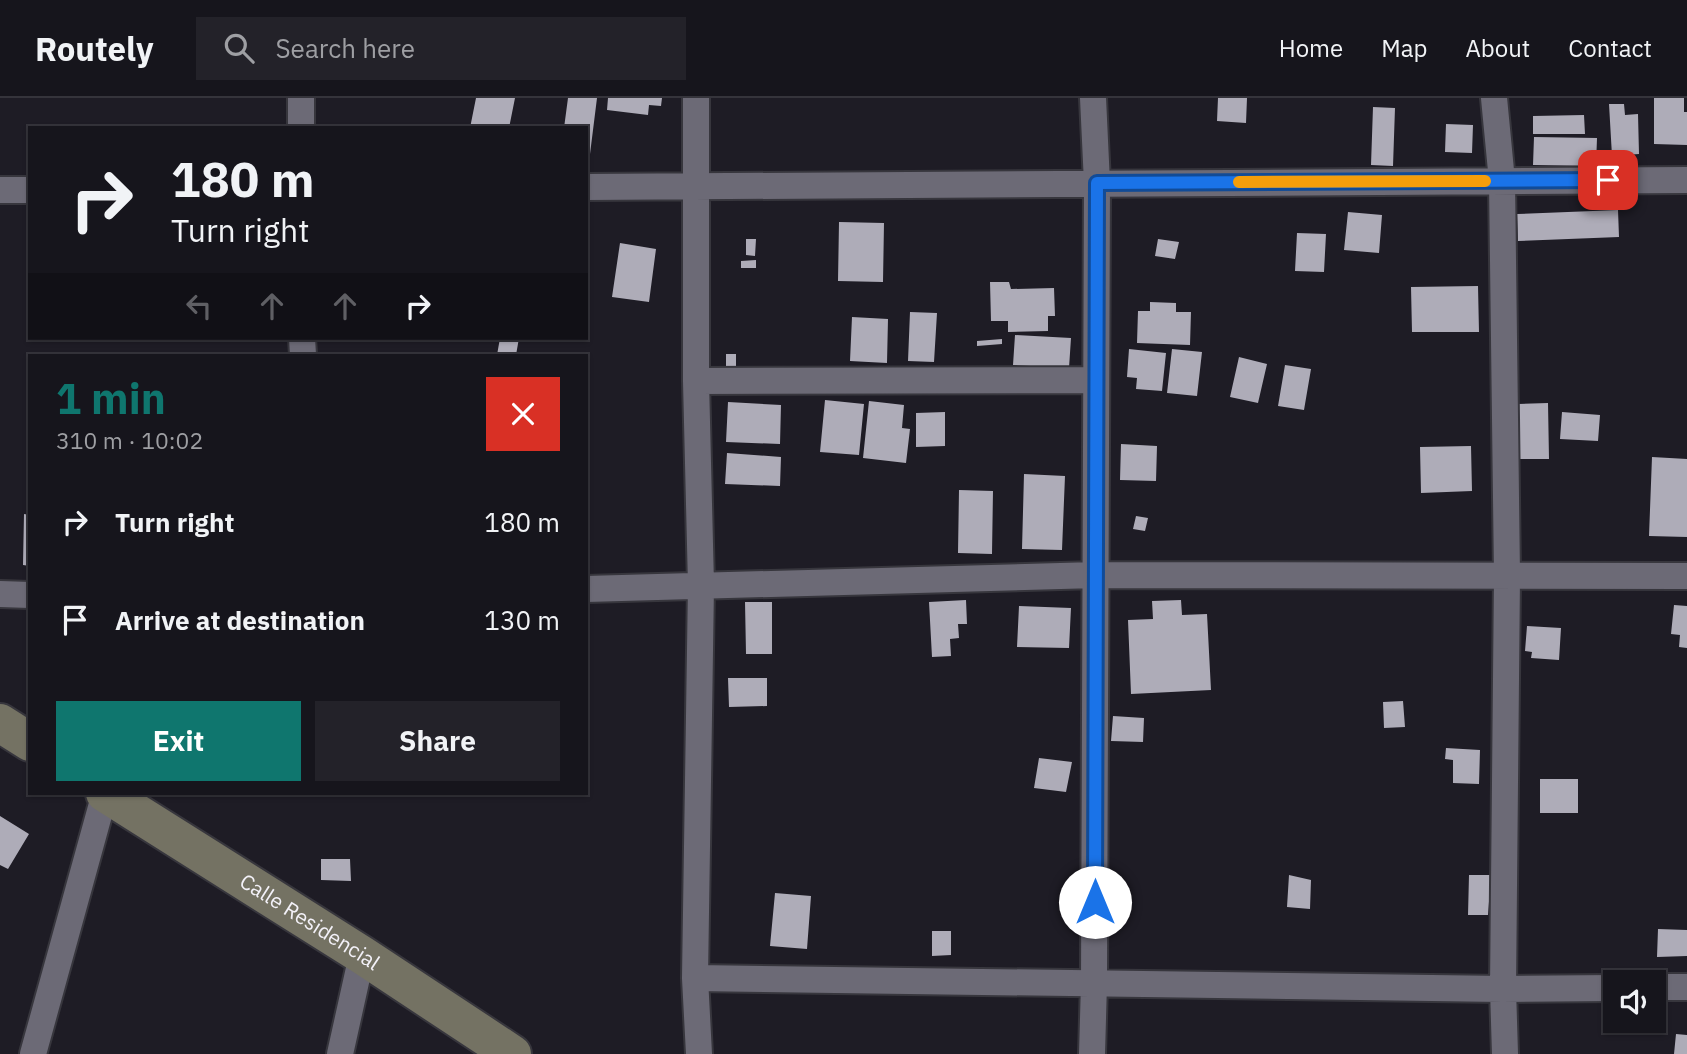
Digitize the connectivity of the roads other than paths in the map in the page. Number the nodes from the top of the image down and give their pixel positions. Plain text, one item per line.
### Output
1 (301, 98) edge
2 (696, 98) edge
3 (1093, 98) edge
4 (1494, 98) edge
5 (301, 126) edge
6 (1687, 180) edge
7 (1502, 181) junction
8 (1097, 183) junction
9 (696, 186) junction
10 (588, 187) edge
11 (0, 190) edge
12 (28, 190) edge
13 (1096, 380) junction
14 (696, 382) junction
15 (1096, 575) junction
16 (1507, 576) junction
17 (1687, 576) edge
18 (701, 585) junction
19 (588, 589) edge
20 (0, 594) edge
21 (28, 595) edge
22 (0, 723) edge
23 (28, 741) edge
24 (104, 795) edge
25 (108, 795) edge
26 (362, 955) junction
27 (695, 978) junction
28 (1094, 984) junction
29 (1666, 987) edge
30 (1687, 987) edge
31 (1603, 988) edge
32 (1503, 989) junction
33 (33, 1054) edge
34 (340, 1054) edge
35 (512, 1054) edge
36 (699, 1054) edge
37 (1092, 1054) edge
38 (1505, 1054) edge

1 - 5 street
2 - 9 street
3 - 8 street
4 - 7 street
6 - 7 street
7 - 8 street
7 - 16 street
8 - 9 street
8 - 13 street
9 - 10 street
9 - 14 street
11 - 12 street
13 - 14 street
13 - 15 street
14 - 18 street
15 - 16 street
15 - 18 street
15 - 28 street
16 - 17 street
16 - 32 street
18 - 19 street
18 - 27 street
20 - 21 street
22 - 23 main road
24 - 33 street
25 - 26 main road, Calle Residencial
26 - 34 street
26 - 35 main road, Calle Residencial
27 - 28 street
27 - 36 street
28 - 32 street
28 - 37 street
29 - 30 street
31 - 32 street
32 - 38 street

